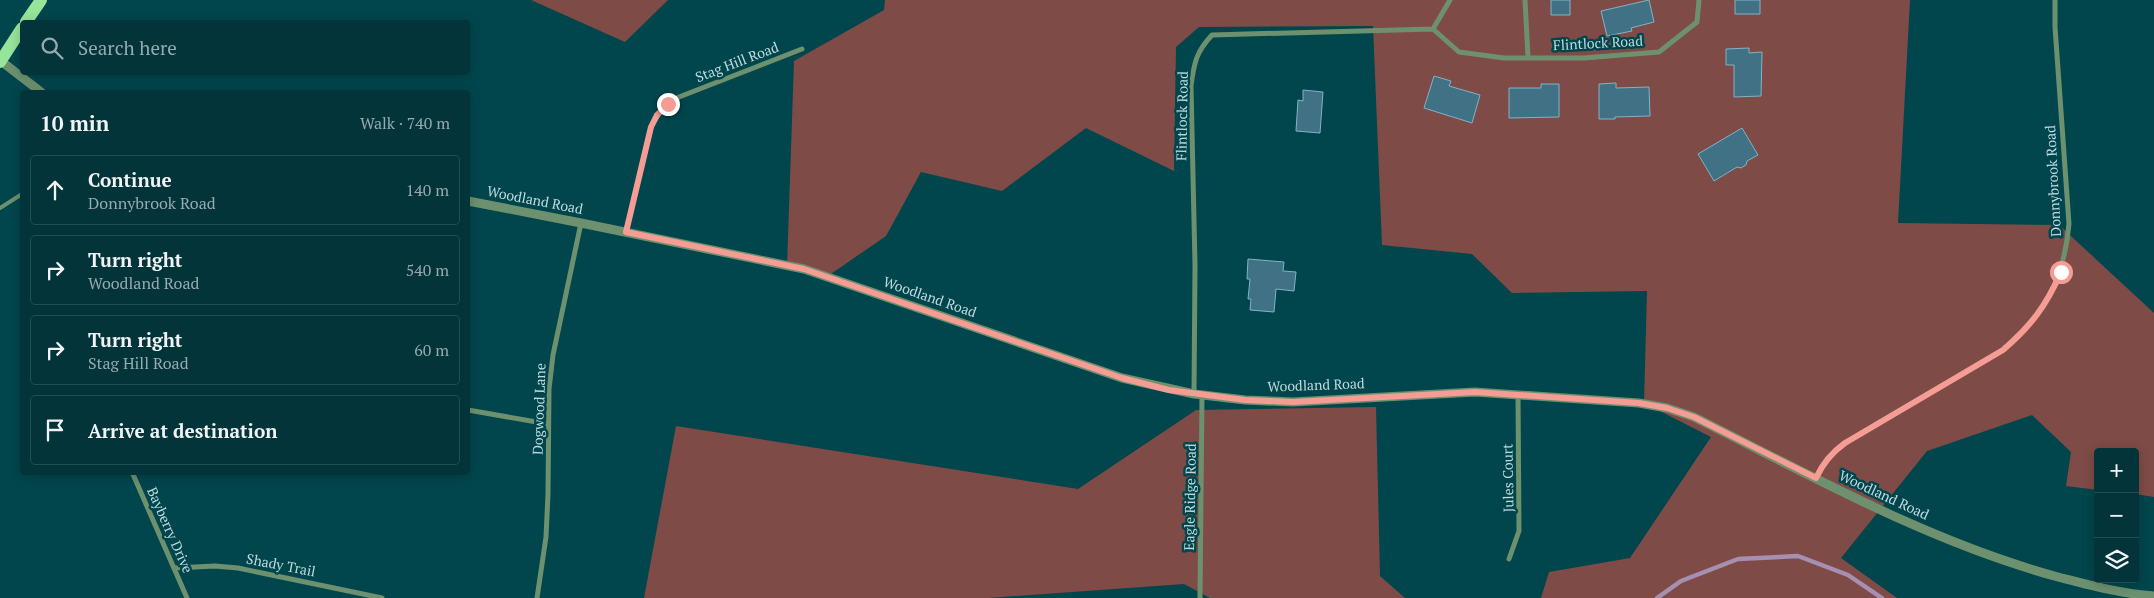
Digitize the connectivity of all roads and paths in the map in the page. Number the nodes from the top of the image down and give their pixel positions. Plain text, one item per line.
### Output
1 (41, 0) edge
2 (1450, 0) edge
3 (1526, 0) edge
4 (1699, 0) edge
5 (2055, 0) edge
6 (27, 20) edge
7 (1434, 29) junction
8 (20, 31) edge
9 (802, 49) dead end
10 (1528, 57) junction
11 (0, 61) edge
12 (38, 90) edge
13 (20, 195) edge
14 (470, 201) edge
15 (0, 208) edge
16 (581, 222) junction
17 (626, 232) junction
18 (1198, 395) junction
19 (1518, 395) junction
20 (470, 410) edge
21 (548, 424) junction
22 (133, 475) edge
23 (1816, 478) junction
24 (1508, 559) dead end
25 (175, 568) junction
26 (2154, 596) edge
27 (187, 598) edge
28 (382, 598) edge
29 (537, 598) edge
30 (1200, 598) edge

1 - 6 main road
2 - 7 street
3 - 10 street
4 - 10 street, Flintlock Road
5 - 23 street, Donnybrook Road
7 - 10 street, Flintlock Road
7 - 18 street, Flintlock Road
8 - 11 main road
9 - 17 street, Stag Hill Road
11 - 12 street
13 - 15 lane
14 - 16 street, Woodland Road
16 - 17 street, Woodland Road
16 - 21 street, Dogwood Lane
17 - 18 street, Woodland Road
18 - 19 street, Woodland Road
18 - 30 street, Eagle Ridge Road
19 - 23 street, Woodland Road
19 - 24 street, Jules Court
20 - 21 street
21 - 29 street, Dogwood Lane
22 - 25 street, Bayberry Drive
23 - 26 street, Woodland Road
25 - 27 street, Bayberry Drive
25 - 28 street, Shady Trail

